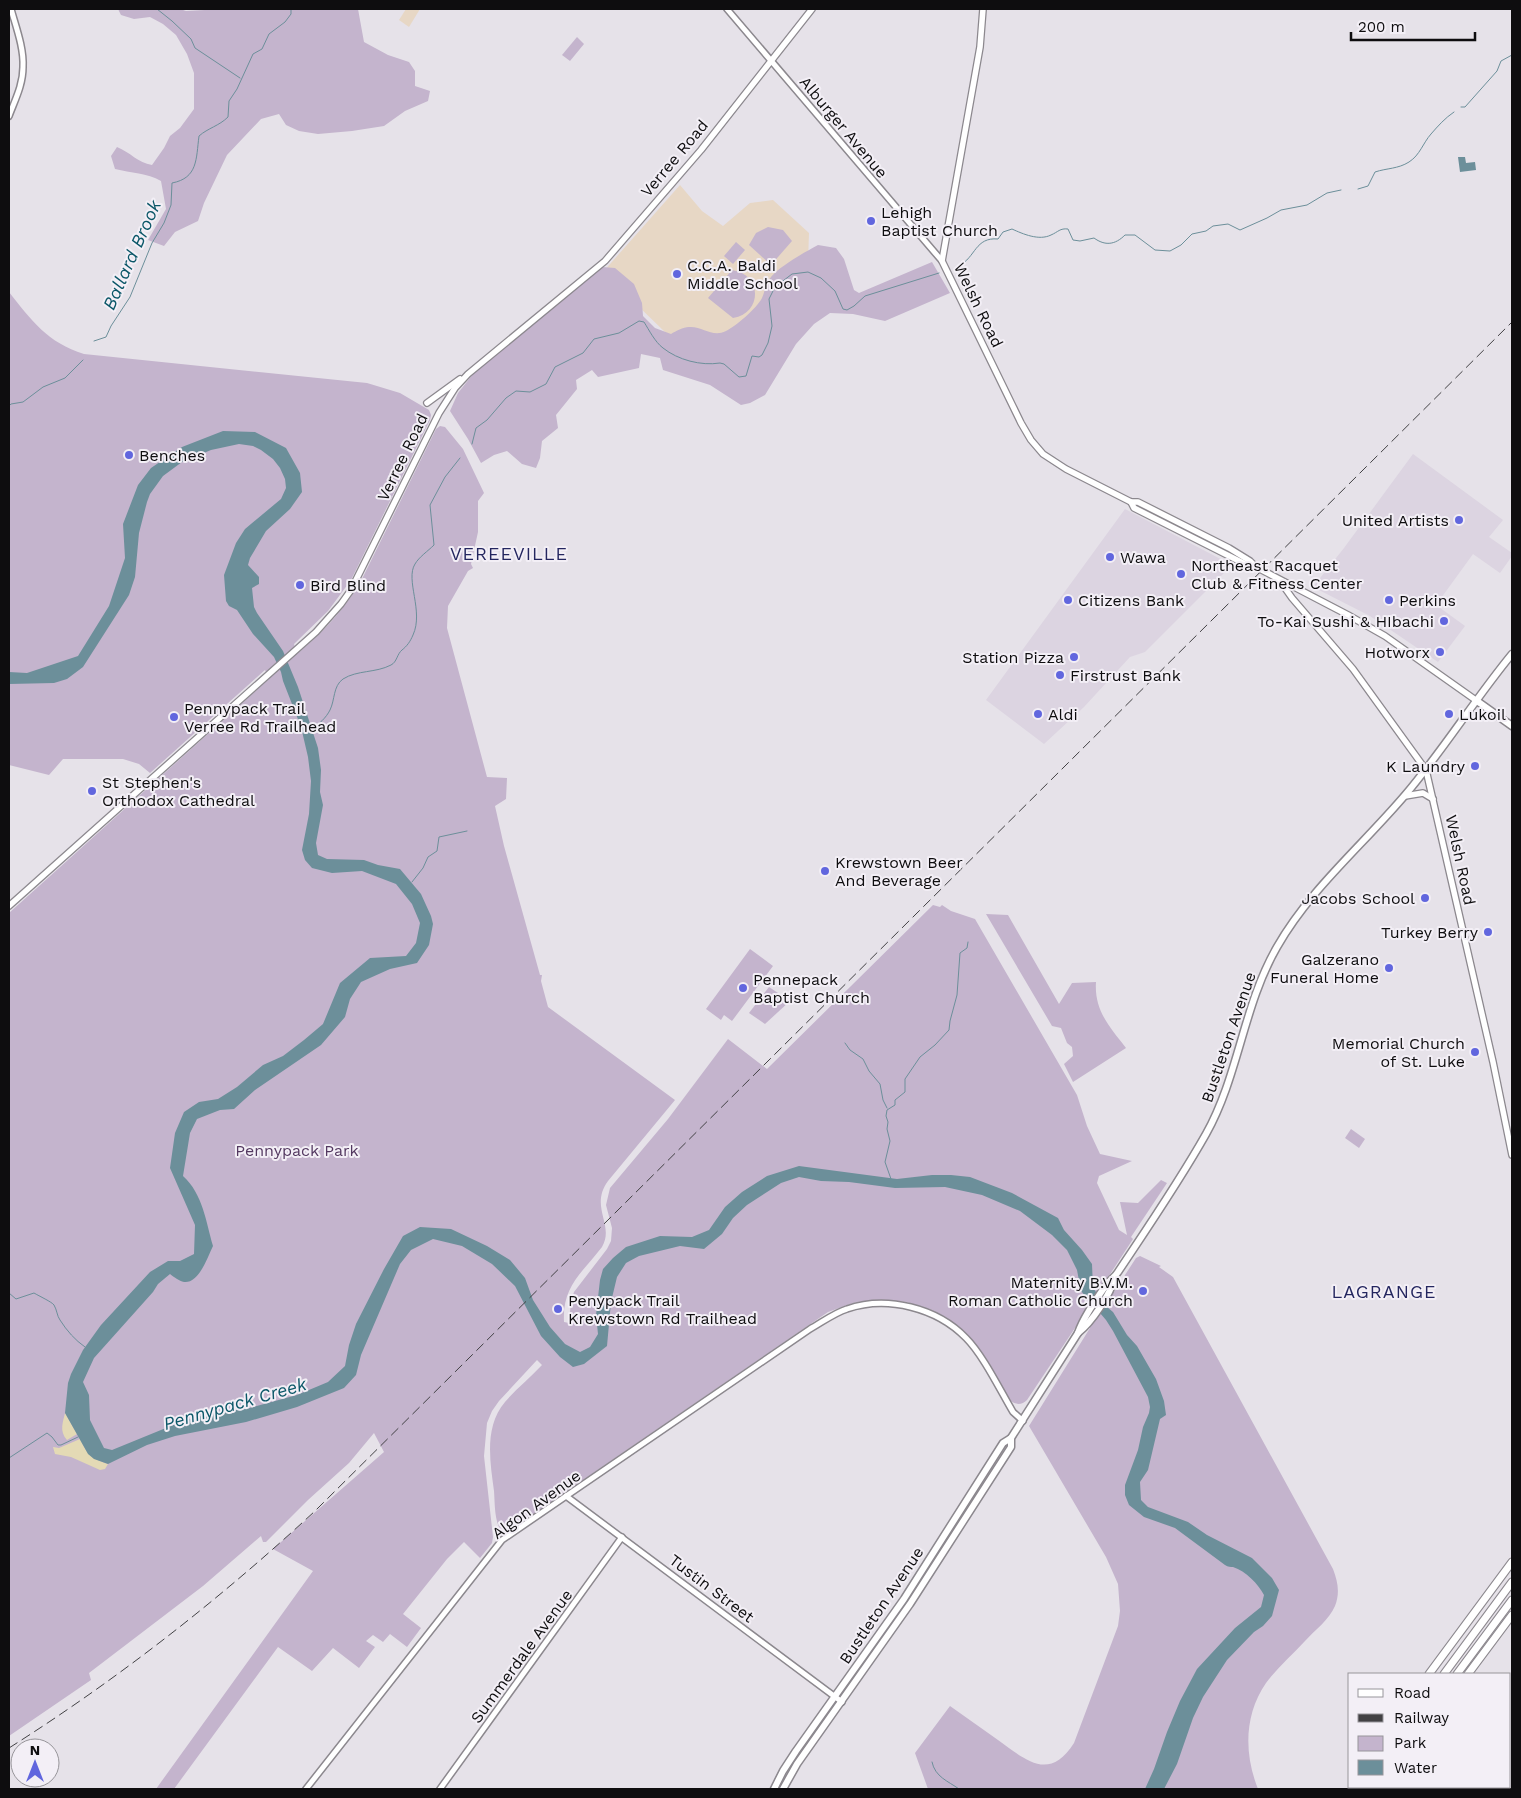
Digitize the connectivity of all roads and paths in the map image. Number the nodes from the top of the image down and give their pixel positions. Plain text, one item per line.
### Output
1 (11, 9) edge
2 (727, 9) edge
3 (812, 9) edge
4 (983, 9) edge
5 (771, 61) junction
6 (9, 116) edge
7 (942, 261) junction
8 (468, 374) junction
9 (427, 403) dead end
10 (1279, 579) junction
11 (1301, 591) junction
12 (1302, 609) junction
13 (1512, 654) edge
14 (1477, 701) junction
15 (1512, 726) edge
16 (1426, 770) junction
17 (1405, 796) junction
18 (1434, 801) junction
19 (9, 906) edge
20 (1512, 1155) edge
21 (1023, 1421) junction
22 (1012, 1438) junction
23 (566, 1496) junction
24 (622, 1537) junction
25 (1512, 1562) edge
26 (1512, 1582) edge
27 (1512, 1600) edge
28 (1512, 1615) edge
29 (1430, 1673) edge
30 (1445, 1673) edge
31 (1458, 1673) edge
32 (1469, 1673) edge
33 (835, 1696) junction
34 (842, 1702) junction
35 (306, 1789) edge
36 (440, 1789) edge
37 (774, 1789) edge
38 (783, 1789) edge

1 - 6 street
2 - 5 street, Alburger Avenue
3 - 5 main road, Verree Road
4 - 7 main road, Welsh Road
5 - 7 street, Alburger Avenue
5 - 8 main road, Verree Road
7 - 10 main road, Welsh Road
8 - 9 main road
8 - 19 main road, Verree Road
10 - 11 main road, Welsh Road
10 - 12 main road, Welsh Road
11 - 12 main road
11 - 14 main road, Welsh Road
12 - 16 main road, Welsh Road
13 - 14 main road, Bustleton Avenue
14 - 15 main road
14 - 16 main road, Bustleton Avenue
16 - 17 main road, Bustleton Avenue
16 - 18 main road, Welsh Road
17 - 18 main road
17 - 21 main road, Bustleton Avenue
18 - 20 main road, Welsh Road
21 - 22 main road, Bustleton Avenue
21 - 23 street, Algon Avenue
22 - 33 main road, Bustleton Avenue
22 - 34 main road, Bustleton Avenue
23 - 24 street, Tustin Street
23 - 35 street, Algon Avenue
24 - 33 street, Tustin Street
24 - 36 street, Summerdale Avenue
25 - 29 highway
26 - 30 highway
27 - 31 highway
28 - 32 highway
33 - 34 street, Tustin Street
33 - 37 main road, Bustleton Avenue
34 - 38 main road, Bustleton Avenue

